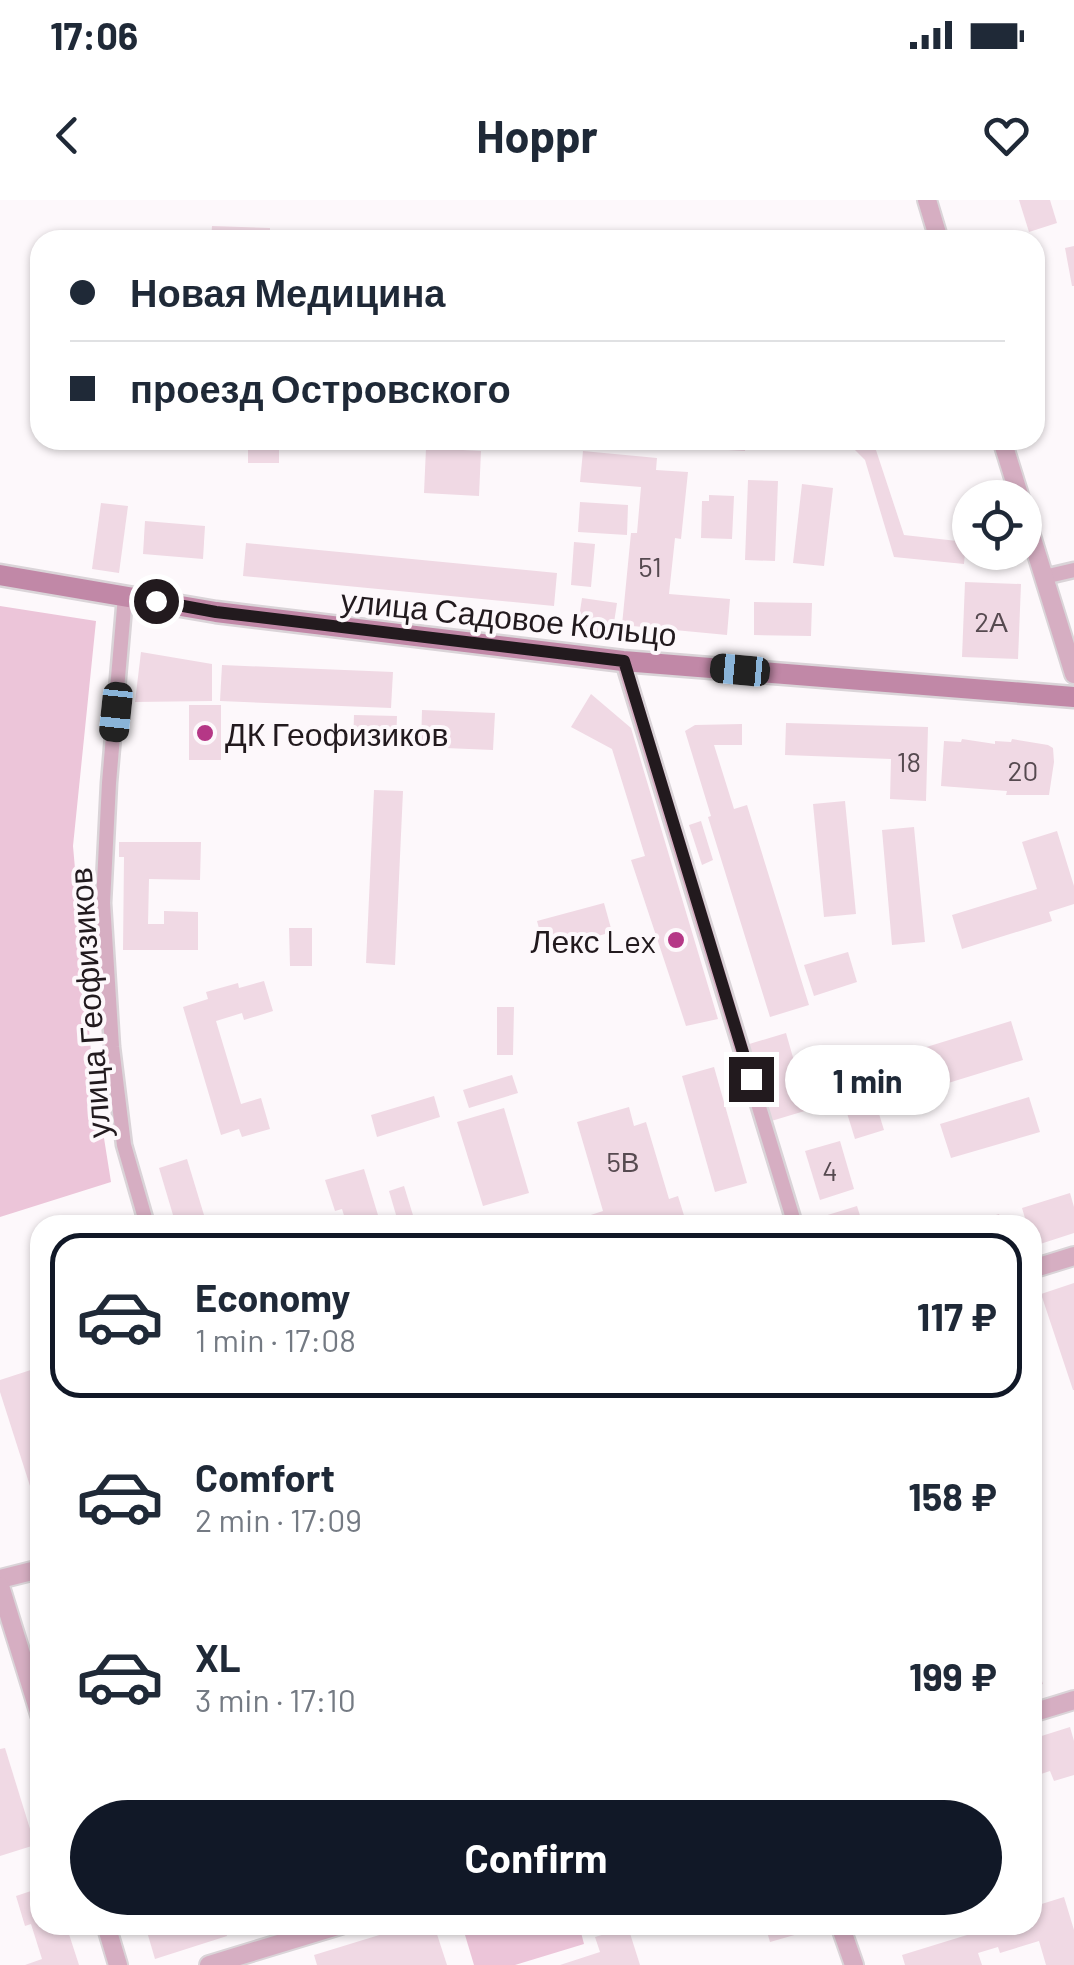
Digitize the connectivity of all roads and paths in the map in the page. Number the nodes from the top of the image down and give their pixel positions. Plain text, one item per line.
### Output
1 (926, 200) edge
2 (936, 230) edge
3 (1005, 450) edge
4 (1014, 480) edge
5 (1042, 570) edge
6 (1074, 570) edge
7 (0, 575) edge
8 (1044, 577) junction
9 (126, 596) junction
10 (624, 661) junction
11 (1074, 674) edge
12 (1074, 698) edge
13 (144, 1215) edge
14 (792, 1215) edge
15 (1074, 1256) edge
16 (1042, 1266) edge
17 (30, 1572) edge
18 (0, 1583) edge
19 (30, 1682) edge
20 (1074, 1700) edge
21 (1042, 1710) edge
22 (109, 1935) edge
23 (307, 1935) edge
24 (844, 1935) edge
25 (118, 1965) edge
26 (209, 1965) edge
27 (854, 1965) edge

1 - 2 street
3 - 4 street
5 - 8 street
6 - 8 street
7 - 9 main road, улица Садовое Кольцо
8 - 11 street
9 - 10 main road, улица Садовое Кольцо
9 - 13 street, улица Геофизиков
10 - 12 main road, улица Садовое Кольцо
10 - 14 street
15 - 16 street
17 - 18 street
18 - 19 street
20 - 21 street
22 - 25 street
23 - 26 street
24 - 27 street

